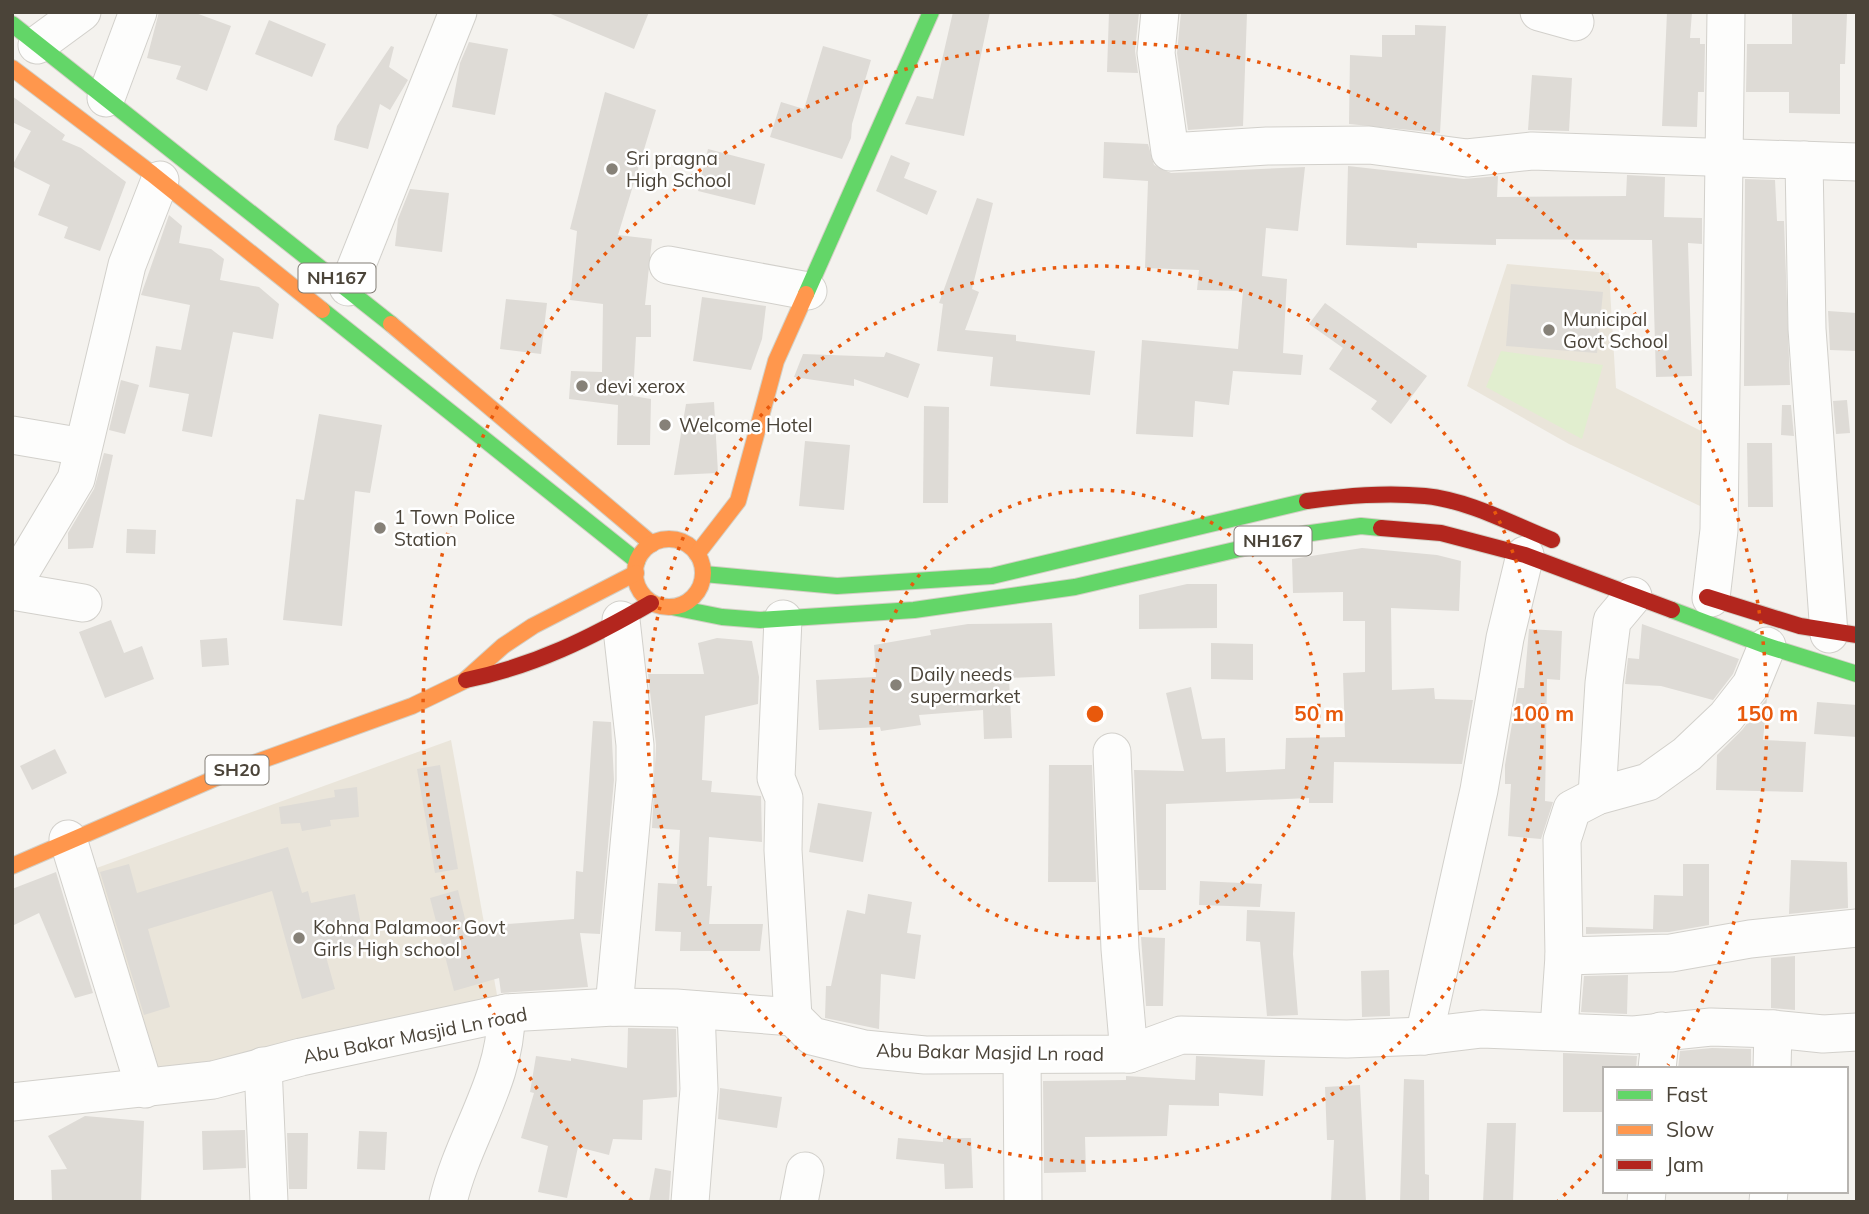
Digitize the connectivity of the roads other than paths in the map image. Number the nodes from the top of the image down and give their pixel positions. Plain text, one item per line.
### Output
1 (82, 12) edge
2 (138, 12) edge
3 (458, 12) edge
4 (931, 12) edge
5 (1160, 12) edge
6 (1539, 12) edge
7 (1726, 12) edge
8 (1575, 22) dead end
9 (21, 46) edge
10 (106, 98) junction
11 (1726, 156) junction
12 (1804, 160) junction
13 (1857, 162) edge
14 (160, 180) junction
15 (668, 265) dead end
16 (348, 287) junction
17 (808, 291) junction
18 (12, 435) edge
19 (83, 447) junction
20 (26, 538) edge
21 (652, 544) junction
22 (1563, 544) dead end
23 (697, 554) junction
24 (1525, 555) junction
25 (637, 567) junction
26 (704, 574) junction
27 (12, 589) edge
28 (1700, 594) joint
29 (1633, 596) junction
30 (83, 603) dead end
31 (672, 607) junction
32 (636, 611) junction
33 (783, 619) junction
34 (1843, 634) edge
35 (1767, 646) junction
36 (1857, 674) edge
37 (464, 681) junction
38 (1112, 752) dead end
39 (1597, 796) junction
40 (68, 839) junction
41 (12, 866) edge
42 (1857, 928) edge
43 (1564, 956) junction
44 (614, 1007) junction
45 (696, 1010) junction
46 (506, 1013) junction
47 (793, 1017) junction
48 (1559, 1029) junction
49 (1773, 1029) junction
50 (1661, 1031) junction
51 (1857, 1032) edge
52 (1424, 1036) junction
53 (1129, 1054) junction
54 (1022, 1055) junction
55 (263, 1066) junction
56 (1657, 1067) edge
57 (1772, 1067) edge
58 (145, 1089) junction
59 (12, 1102) edge
60 (269, 1202) edge
61 (448, 1202) edge
62 (691, 1202) edge
63 (1023, 1202) edge

1 - 9 street
2 - 10 street
3 - 16 street
4 - 17 main road
5 - 11 street
6 - 8 street
7 - 11 street
9 - 10 main road, NH167
9 - 14 main road, NH167
10 - 16 main road, NH167
11 - 12 street
11 - 28 street
12 - 13 street
12 - 34 street
14 - 19 street
14 - 25 main road, NH167
15 - 17 street
16 - 21 main road, NH167
17 - 23 main road
18 - 19 street
19 - 20 street
20 - 27 street
21 - 23 main road
21 - 25 main road
22 - 26 main road, NH167
23 - 26 main road
24 - 29 main road, NH167
24 - 33 main road, NH167
24 - 52 street
25 - 32 main road, NH167
25 - 37 main road, SH20
26 - 31 main road
27 - 30 street
28 - 34 main road
29 - 35 main road, NH167
29 - 39 street
31 - 32 main road, NH167
31 - 33 main road, NH167
32 - 37 main road, SH20
32 - 44 street
33 - 47 street
35 - 36 main road, NH167
35 - 39 street
37 - 40 main road, SH20
38 - 53 street
39 - 43 street
40 - 41 main road, SH20
40 - 58 street
42 - 43 street
43 - 48 street
44 - 45 street, Abu Bakar Masjid Ln road
44 - 46 street, Abu Bakar Masjid Ln road
45 - 47 street, Abu Bakar Masjid Ln road
45 - 62 street
46 - 55 street, Abu Bakar Masjid Ln road
46 - 61 street
47 - 54 street, Abu Bakar Masjid Ln road
48 - 50 street, Abu Bakar Masjid Ln road
48 - 52 street, Abu Bakar Masjid Ln road
49 - 50 street, Abu Bakar Masjid Ln road
49 - 51 street, Abu Bakar Masjid Ln road
49 - 57 street
50 - 56 street
52 - 53 street, Abu Bakar Masjid Ln road
53 - 54 street, Abu Bakar Masjid Ln road
54 - 63 street
55 - 58 street, Abu Bakar Masjid Ln road
55 - 60 street
58 - 59 street, Abu Bakar Masjid Ln road

